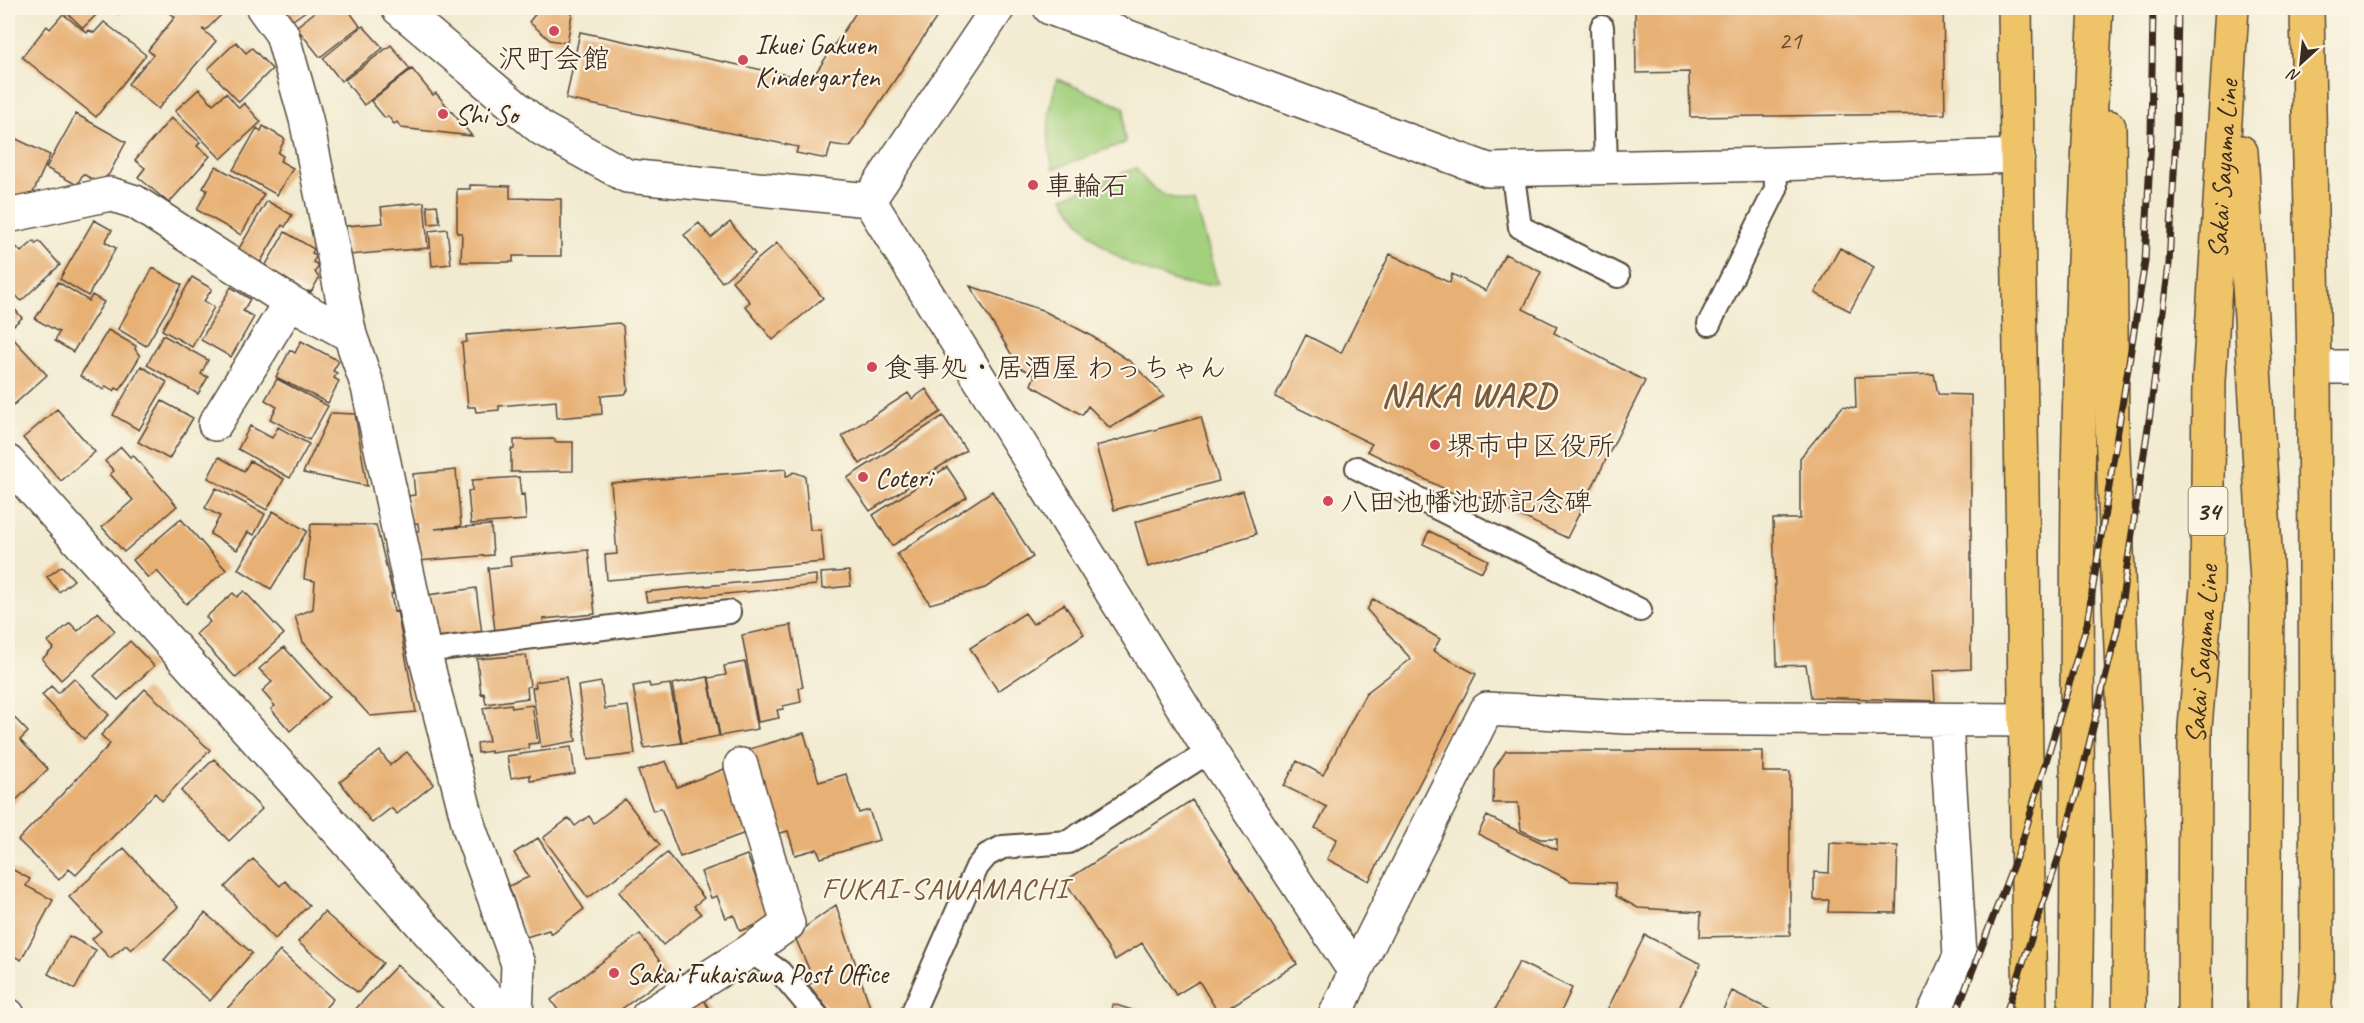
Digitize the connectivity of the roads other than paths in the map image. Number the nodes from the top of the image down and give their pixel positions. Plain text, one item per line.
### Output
1 (263, 8) edge
2 (398, 8) edge
3 (998, 8) edge
4 (1050, 8) edge
5 (2015, 8) edge
6 (2096, 8) edge
7 (2108, 8) edge
8 (2307, 8) edge
9 (2232, 10) edge
10 (1602, 27) dead end
11 (2018, 156) junction
12 (1775, 164) junction
13 (1606, 167) junction
14 (1512, 169) junction
15 (869, 200) junction
16 (8, 216) edge
17 (1618, 276) dead end
18 (290, 302) junction
19 (1709, 324) dead end
20 (350, 335) junction
21 (2314, 367) junction
22 (2356, 367) edge
23 (215, 424) dead end
24 (8, 462) edge
25 (1357, 468) dead end
26 (1640, 610) dead end
27 (729, 612) dead end
28 (424, 651) junction
29 (2024, 720) junction
30 (1946, 721) junction
31 (1210, 752) junction
32 (741, 765) dead end
33 (750, 951) junction
34 (1355, 972) junction
35 (504, 1016) edge
36 (516, 1016) edge
37 (648, 1016) edge
38 (817, 1016) edge
39 (911, 1016) edge
40 (1335, 1016) edge
41 (1933, 1016) edge
42 (2030, 1016) edge
43 (2075, 1016) edge
44 (2129, 1016) edge
45 (2194, 1016) edge
46 (2264, 1016) edge
47 (2314, 1016) edge

1 - 20 street
2 - 15 street
3 - 15 street
4 - 14 street
5 - 11 main road
6 - 43 main road
7 - 44 main road
8 - 21 main road
9 - 45 main road, Sakai Sayama Line / 34
9 - 46 main road
10 - 13 lane
11 - 12 street
11 - 29 main road
12 - 13 street
12 - 19 lane
13 - 14 street
14 - 17 lane
15 - 31 street
16 - 18 street
18 - 20 street
18 - 23 street
20 - 28 street
21 - 22 street
21 - 47 main road
24 - 35 street
25 - 26 lane
27 - 28 lane
28 - 36 street
29 - 30 street
29 - 42 main road
30 - 34 street
30 - 41 street
31 - 34 street
31 - 39 lane
32 - 33 street
33 - 37 street
33 - 38 lane
34 - 40 street

